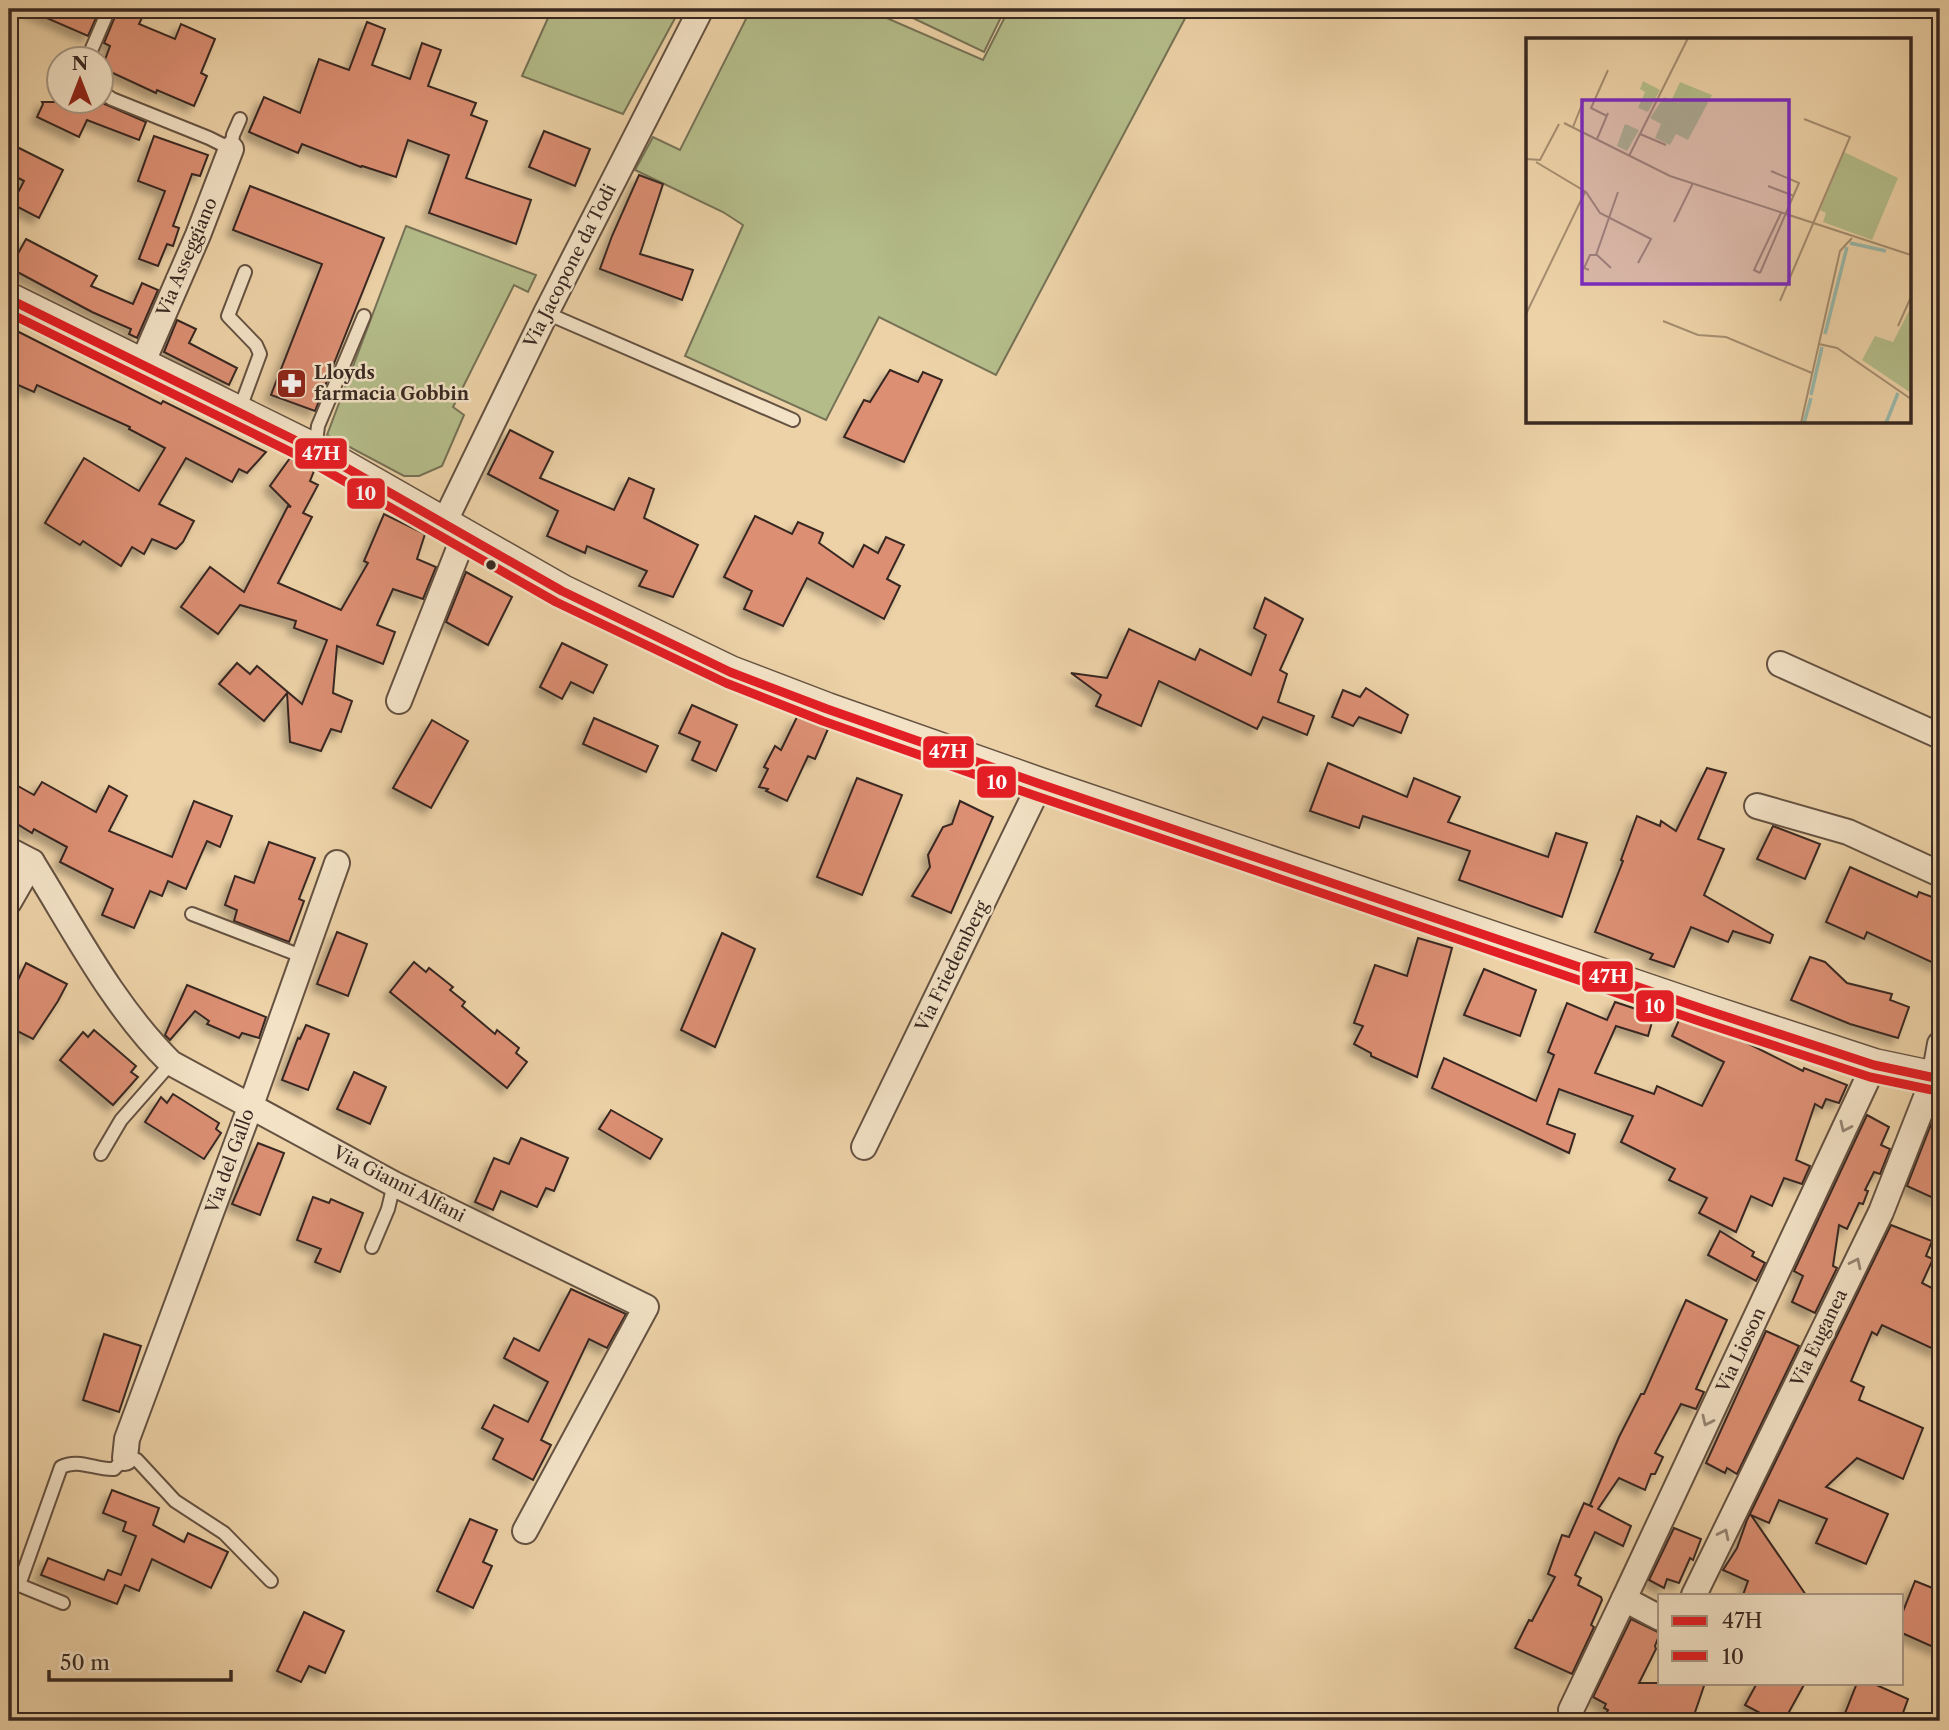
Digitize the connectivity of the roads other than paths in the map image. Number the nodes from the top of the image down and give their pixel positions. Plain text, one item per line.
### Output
1 (109, 9) edge
2 (701, 9) edge
3 (94, 46) edge
4 (116, 101) edge
5 (240, 119) dead end
6 (231, 149) junction
7 (245, 272) dead end
8 (9, 299) edge
9 (546, 313) junction
10 (364, 316) dead end
11 (142, 364) junction
12 (239, 411) junction
13 (793, 420) dead end
14 (315, 450) junction
15 (454, 531) junction
16 (1780, 664) dead end
17 (399, 701) dead end
18 (1940, 736) edge
19 (1040, 784) junction
20 (1757, 806) dead end
21 (9, 850) edge
22 (32, 862) junction
23 (337, 863) dead end
24 (1940, 874) edge
25 (9, 902) edge
26 (192, 914) dead end
27 (304, 957) junction
28 (1940, 1044) edge
29 (171, 1063) junction
30 (1874, 1065) junction
31 (1937, 1078) edge
32 (251, 1105) junction
33 (864, 1147) dead end
34 (101, 1154) dead end
35 (394, 1184) junction
36 (372, 1247) dead end
37 (125, 1458) junction
38 (525, 1531) dead end
39 (271, 1581) dead end
40 (1694, 1594) edge
41 (1624, 1599) junction
42 (64, 1603) dead end
43 (1658, 1617) edge
44 (1571, 1710) dead end

1 - 3 lane
2 - 9 street, Via Jacopone da Todi
4 - 6 lane
5 - 6 lane
6 - 11 street, Via Asseggiano
7 - 12 lane
8 - 11 street
9 - 13 lane
9 - 15 street, Via Jacopone da Todi
10 - 14 lane
11 - 12 street
12 - 14 street
14 - 15 street
15 - 17 street, Via Jacopone da Todi
15 - 19 street
16 - 18 street
19 - 30 street
19 - 33 street, Via Friedemberg
20 - 24 street
21 - 22 street
22 - 25 street
22 - 29 street, Via Gianni Alfani
23 - 27 street, Via del Gallo
26 - 27 lane
27 - 32 street, Via del Gallo
28 - 31 street
29 - 32 street, Via Gianni Alfani
29 - 34 lane
30 - 31 street
30 -> 41 street, Via Lioson
40 -> 31 street, Via Euganea
32 - 35 street, Via Gianni Alfani
32 - 37 street, Via del Gallo
35 - 36 lane
35 - 38 street, Via Gianni Alfani
37 - 39 lane
37 - 42 lane
41 - 43 street
41 - 44 street, Via Lioson

